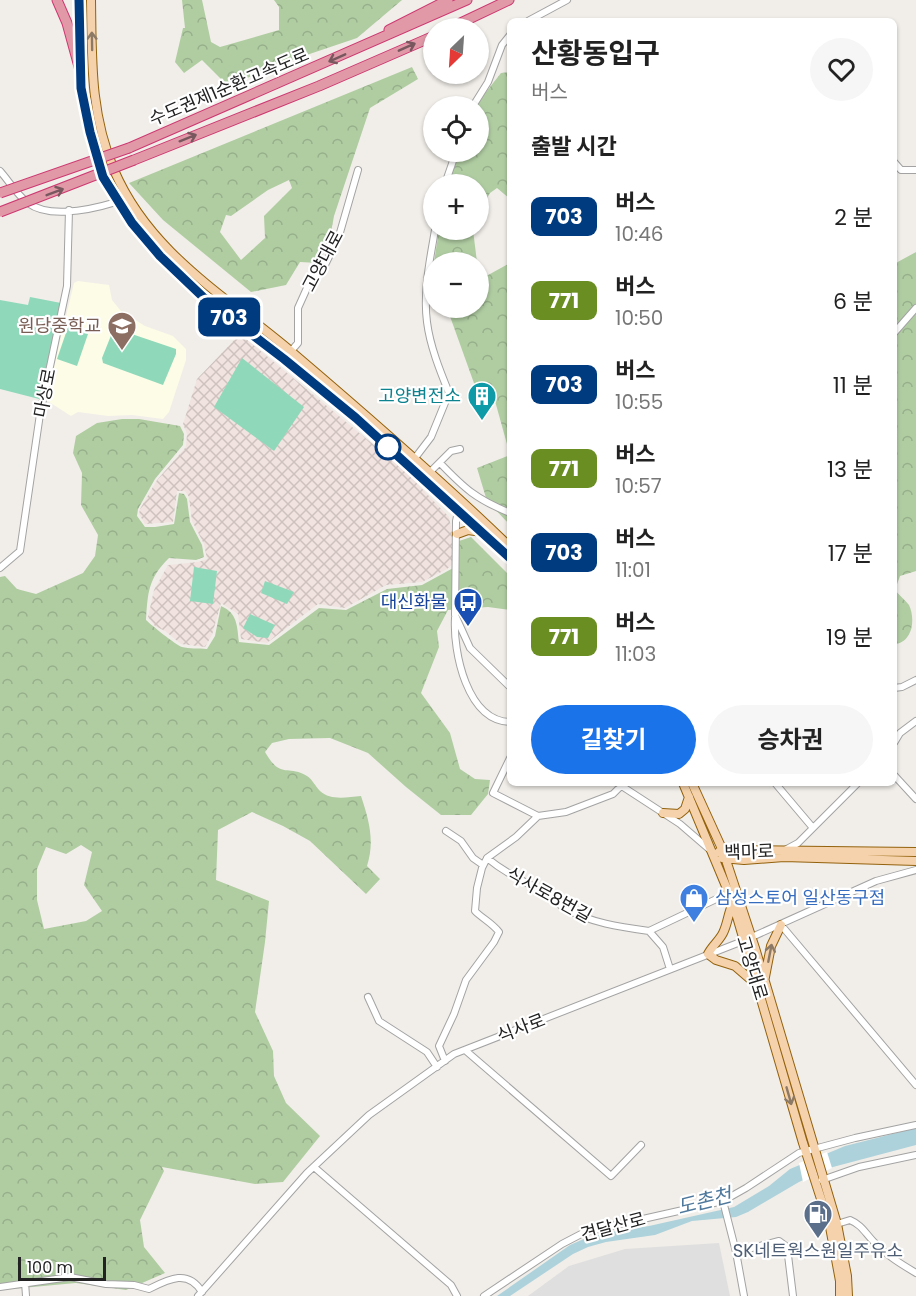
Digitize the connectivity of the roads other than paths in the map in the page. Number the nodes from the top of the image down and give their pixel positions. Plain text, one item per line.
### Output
1 (57, 0) edge
2 (79, 0) edge
3 (91, 0) edge
4 (448, 0) edge
5 (467, 0) edge
6 (509, 0) edge
7 (567, 0) edge
8 (471, 18) edge
9 (534, 18) edge
10 (507, 39) edge
11 (423, 41) edge
12 (358, 49) junction
13 (81, 74) junction
14 (479, 96) edge
15 (897, 165) edge
16 (358, 170) dead end
17 (916, 170) edge
18 (0, 171) edge
19 (0, 193) edge
20 (128, 198) junction
21 (118, 201) junction
22 (69, 210) junction
23 (0, 212) edge
24 (433, 240) edge
25 (916, 308) edge
26 (897, 330) edge
27 (291, 351) junction
28 (460, 448) dead end
29 (415, 458) junction
30 (440, 463) junction
31 (430, 472) junction
32 (461, 500) junction
33 (457, 511) junction
34 (507, 512) edge
35 (482, 532) junction
36 (457, 534) junction
37 (507, 544) edge
38 (507, 555) edge
39 (0, 568) edge
40 (455, 615) junction
41 (916, 680) edge
42 (507, 684) edge
43 (897, 688) edge
44 (916, 721) edge
45 (507, 722) edge
46 (897, 738) edge
47 (507, 764) edge
48 (897, 778) edge
49 (618, 786) edge
50 (621, 786) edge
51 (684, 786) edge
52 (693, 786) edge
53 (778, 786) edge
54 (855, 786) edge
55 (689, 797) junction
56 (916, 799) edge
57 (663, 813) junction
58 (538, 816) junction
59 (813, 828) junction
60 (446, 831) dead end
61 (785, 850) junction
62 (916, 852) edge
63 (714, 853) junction
64 (724, 855) junction
65 (487, 858) junction
66 (916, 861) edge
67 (483, 865) junction
68 (916, 870) edge
69 (729, 893) junction
70 (733, 903) junction
71 (781, 925) junction
72 (649, 931) junction
73 (747, 939) junction
74 (708, 954) junction
75 (670, 969) junction
76 (761, 984) junction
77 (368, 997) dead end
78 (465, 1050) junction
79 (445, 1061) junction
80 (437, 1066) junction
81 (916, 1085) edge
82 (916, 1125) edge
83 (641, 1145) dead end
84 (811, 1153) junction
85 (916, 1155) edge
86 (314, 1167) junction
87 (819, 1179) junction
88 (724, 1203) junction
89 (837, 1224) junction
90 (736, 1252) junction
91 (916, 1273) edge
92 (25, 1282) junction
93 (0, 1287) edge
94 (200, 1294) edge
95 (26, 1296) edge
96 (457, 1296) edge
97 (484, 1296) edge
98 (744, 1296) edge
99 (794, 1296) edge
100 (840, 1296) edge
101 (848, 1296) edge

1 - 13 highway
2 - 13 main road
20 -> 3 main road
4 - 12 highway
5 - 12 highway, 수도권제1순환고속도로
6 - 8 highway
7 - 9 street
10 - 14 street
23 -> 11 highway, 수도권제1순환고속도로, bridge
12 -> 19 highway, 수도권제1순환고속도로, bridge
13 - 21 main road
15 - 17 street
16 - 27 street, 고양대로
18 - 22 street
20 - 21 street
20 - 27 main road
21 - 22 street
21 - 33 main road
22 - 39 street, 마상로
24 - 29 street
25 - 26 street
27 - 29 main road
28 - 30 street
29 - 31 main road
30 - 31 street
30 - 34 street
31 - 32 main road
32 - 33 street
32 - 37 main road
33 - 35 main road
33 - 36 street
35 - 36 main road
35 - 38 main road
36 - 40 street
40 - 42 street
40 - 45 street
41 - 43 street
44 - 46 street
47 - 58 street
48 - 56 street
49 - 58 street
50 - 57 street
51 - 55 main road, 고양대로
52 - 64 main road, 고양대로
53 - 59 street
54 - 59 street
55 - 57 main road
55 - 63 main road, 고양대로
57 - 63 street
58 - 65 street
59 - 61 street
60 - 67 street
61 - 62 main road, 백마로
61 - 64 main road, 백마로
63 - 64 main road, 백마로
63 - 69 main road, 고양대로
64 - 66 main road, 백마로
64 - 73 main road, 고양대로
65 - 67 street
65 - 72 street, 식사로8번길
67 - 79 street
68 - 71 street, 식사로
69 - 70 main road, 고양대로
69 - 72 street
70 - 73 main road, 고양대로
70 - 74 main road
71 - 73 street, 식사로
76 -> 71 main road
71 - 81 street
72 - 75 street
73 - 74 street, 식사로
73 - 76 main road, 고양대로
74 - 75 street, 식사로
74 - 76 main road
75 - 78 street, 식사로
76 - 84 main road, 고양대로
77 - 80 street
78 - 79 street, 식사로
78 - 83 street
79 - 80 street, 식사로
80 - 86 street, 식사로
82 - 84 street, 견달산로
84 - 87 main road, 고양대로
84 - 88 street, 견달산로
85 - 87 street
86 - 94 street, 식사로
86 - 96 street
87 - 89 main road
87 - 100 main road
88 - 90 street
88 - 97 street, 견달산로
89 - 91 street
89 - 101 main road
90 - 98 street
90 - 99 street
92 - 93 street
92 - 94 street
92 - 95 street

